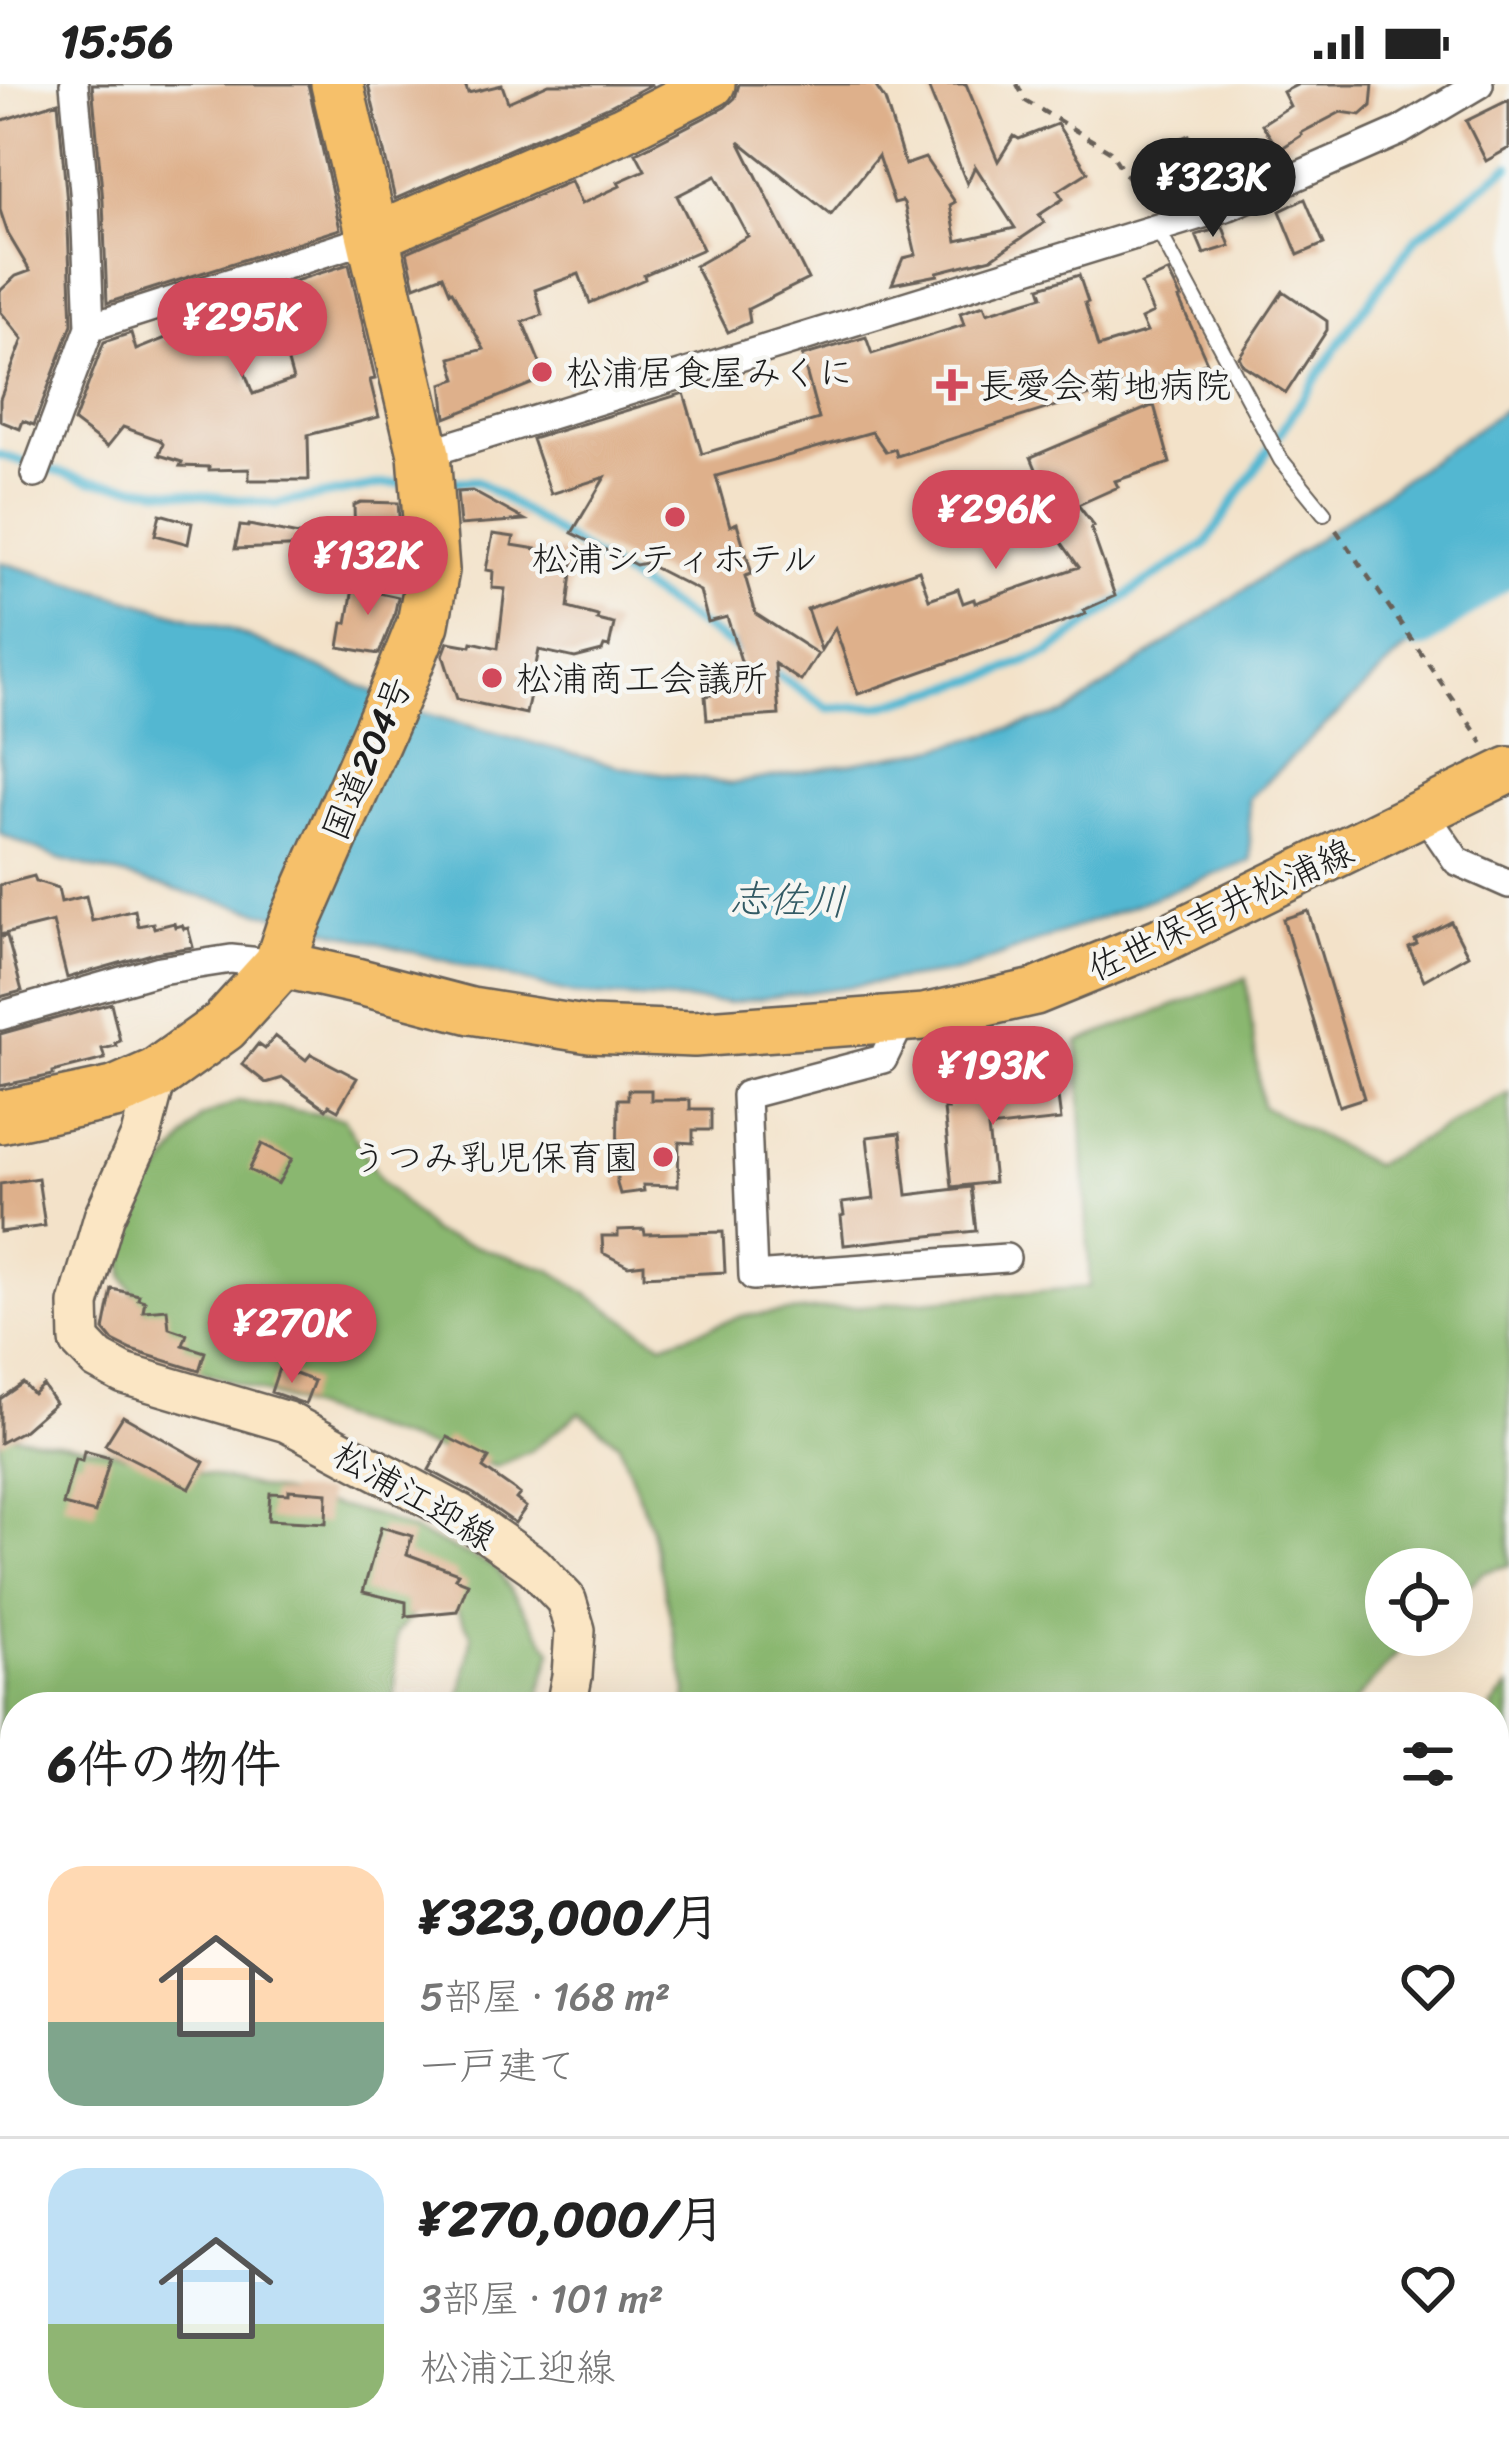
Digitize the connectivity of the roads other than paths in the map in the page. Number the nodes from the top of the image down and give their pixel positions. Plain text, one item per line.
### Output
1 (74, 84) edge
2 (337, 84) edge
3 (712, 84) edge
4 (1479, 84) edge
5 (652, 97) edge
6 (1156, 226) junction
7 (374, 237) junction
8 (90, 327) junction
9 (424, 454) junction
10 (35, 474) dead end
11 (1324, 513) road end
12 (1506, 771) edge
13 (1424, 813) junction
14 (1509, 884) edge
15 (285, 948) junction
16 (0, 1016) edge
17 (904, 1018) junction
18 (158, 1074) junction
19 (0, 1117) edge
20 (1006, 1258) dead end
21 (569, 1692) edge

1 - 8 street
2 - 7 highway, 国道204号
3 - 5 main road
4 - 6 street
5 - 7 main road
6 - 9 street
6 - 11 lane
7 - 8 street
7 - 9 highway, 国道204号
8 - 10 street
9 - 15 highway, 国道204号
12 - 13 main road, 佐世保吉井松浦線
13 - 14 street
13 - 17 main road, 佐世保吉井松浦線
15 - 16 street
15 - 17 main road, 佐世保吉井松浦線
15 - 18 highway, 国道204号
17 - 20 street
18 - 19 highway, 国道204号
18 - 21 main road, 松浦江迎線

